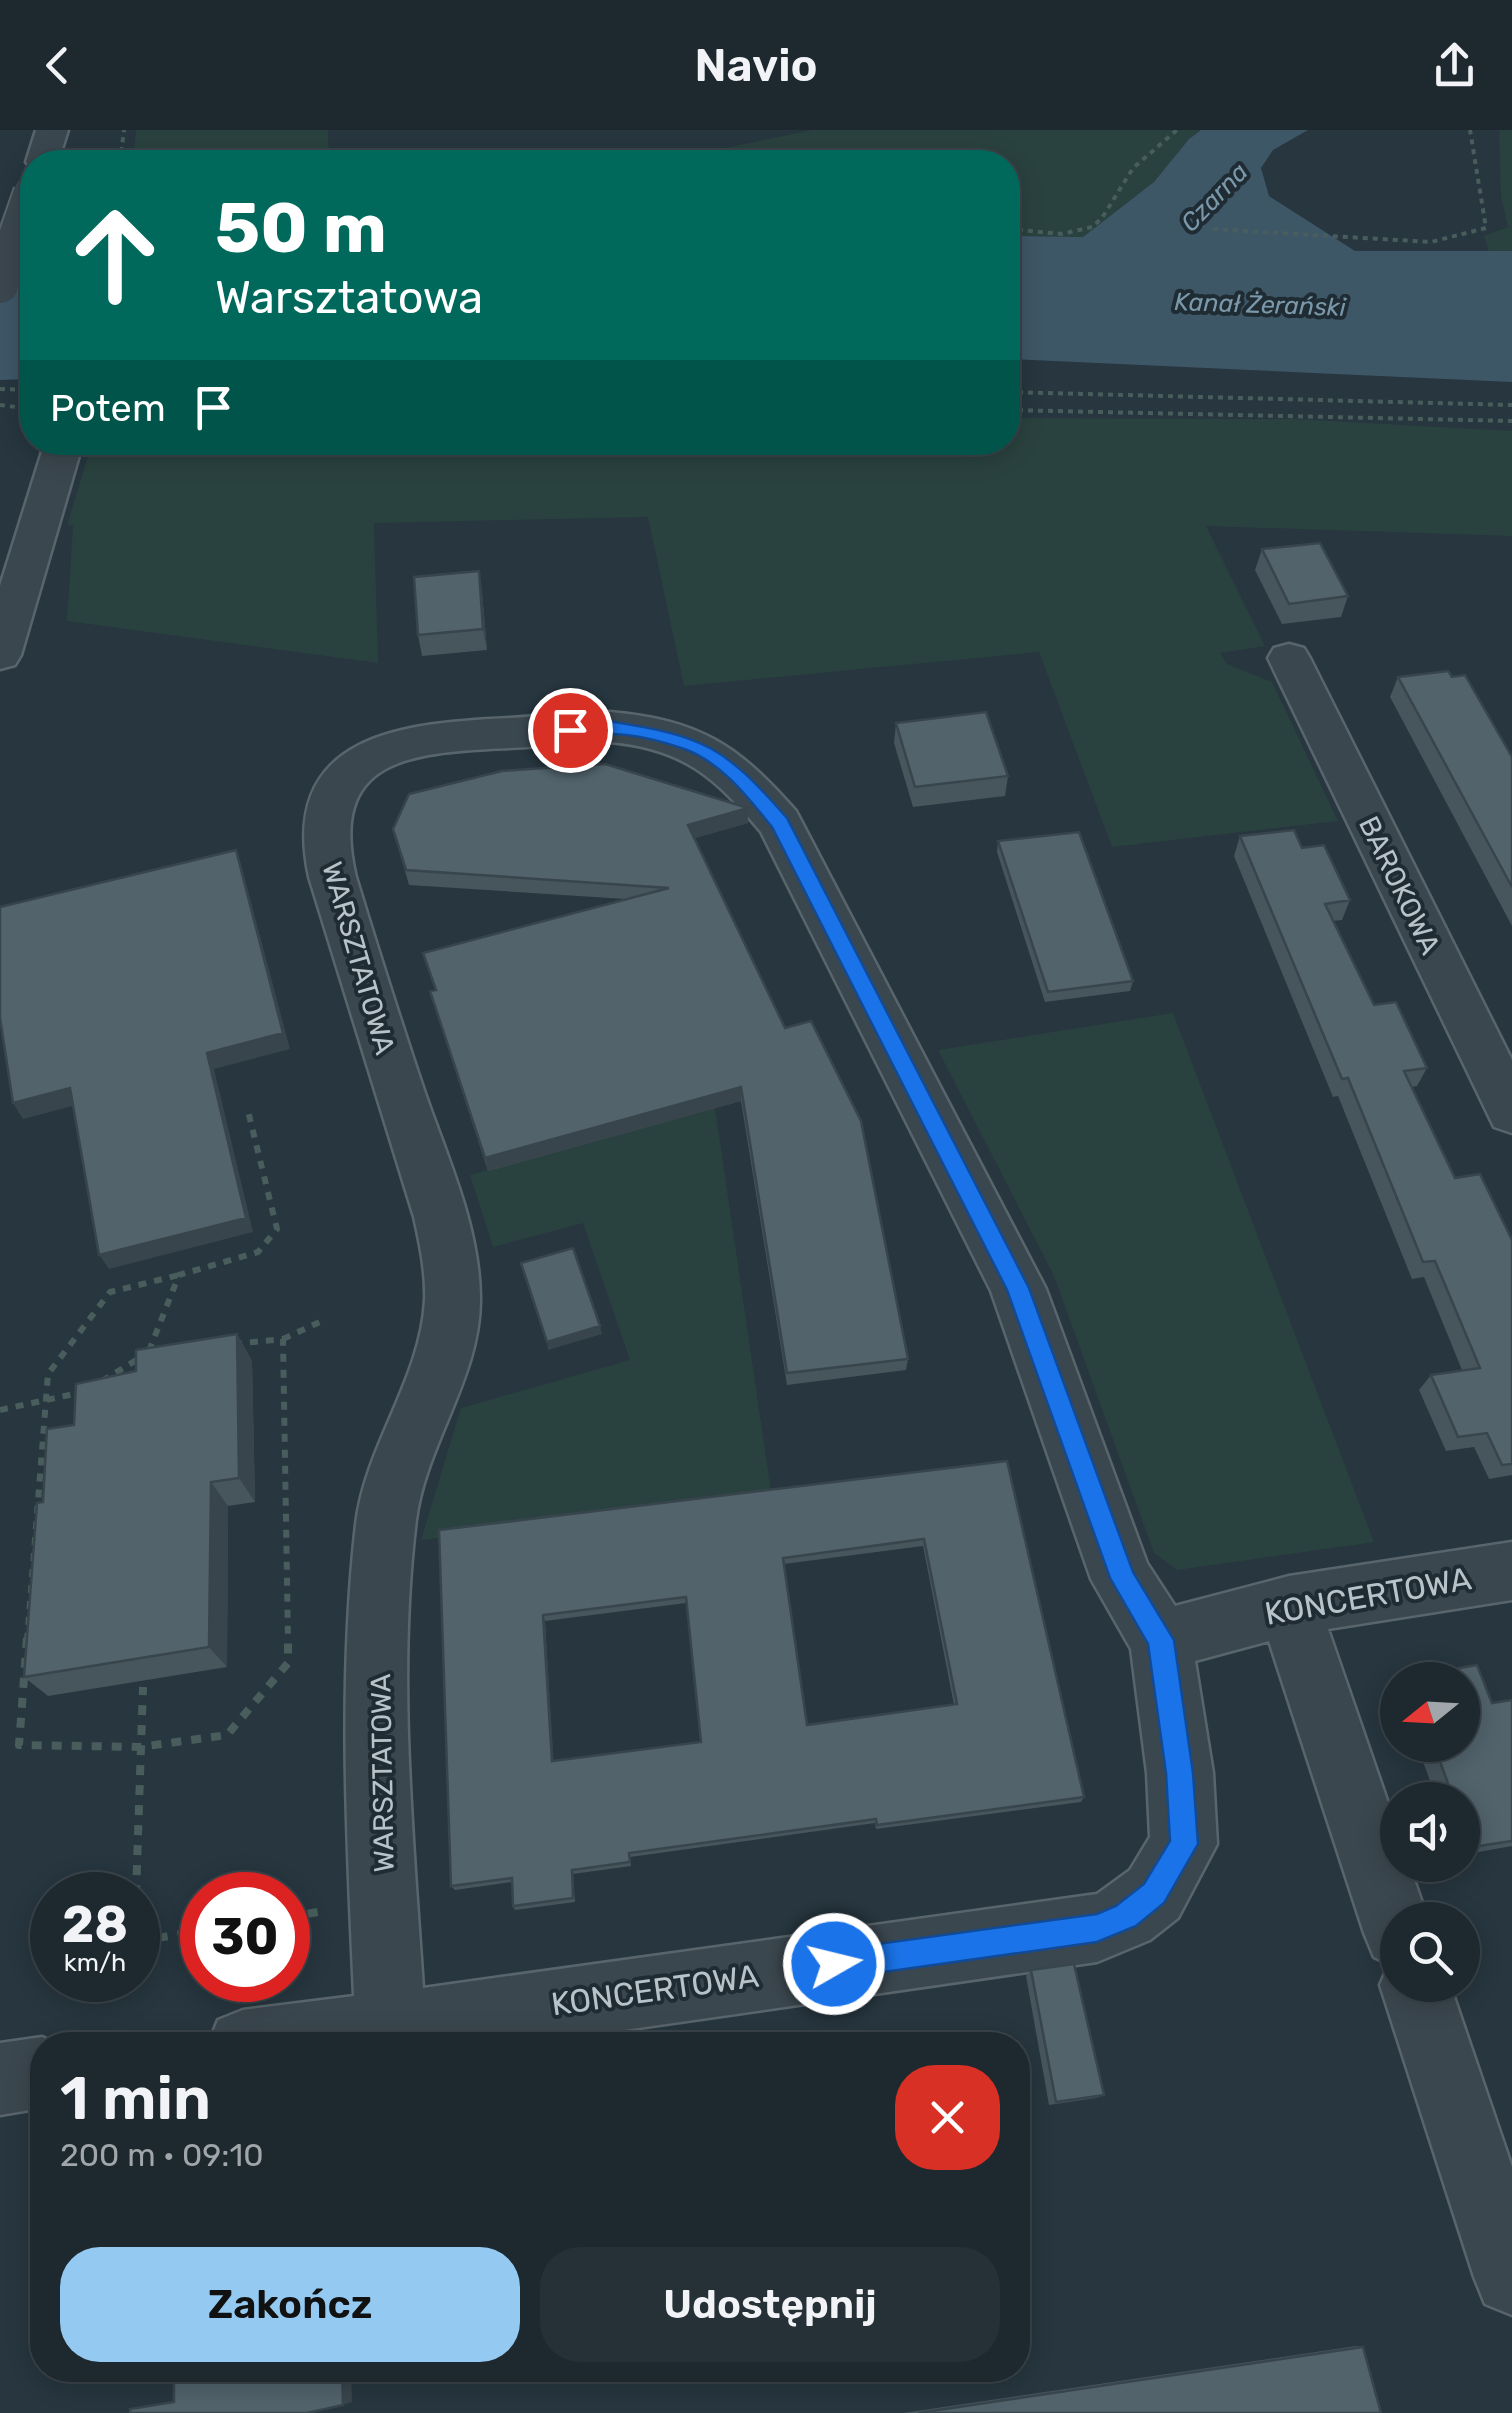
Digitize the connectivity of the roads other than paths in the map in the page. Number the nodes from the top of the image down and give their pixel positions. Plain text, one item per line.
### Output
1 (20, 228) edge
2 (0, 285) edge
3 (60, 455) edge
4 (0, 655) edge
5 (1289, 658) dead end
6 (1512, 1112) edge
7 (1512, 1571) edge
8 (1289, 1606) junction
9 (1161, 1640) junction
10 (1388, 1902) edge
11 (1421, 2002) edge
12 (390, 2025) junction
13 (338, 2032) edge
14 (30, 2075) edge
15 (0, 2079) edge
16 (1512, 2278) edge

1 - 2 street, bridge
3 - 4 street
5 - 6 street, BAROKOWA
7 - 8 street, KONCERTOWA
8 - 9 street, KONCERTOWA
8 - 10 street
9 - 12 street, KONCERTOWA
9 - 12 street, WARSZTATOWA
11 - 16 street
12 - 13 street, KONCERTOWA
14 - 15 street

